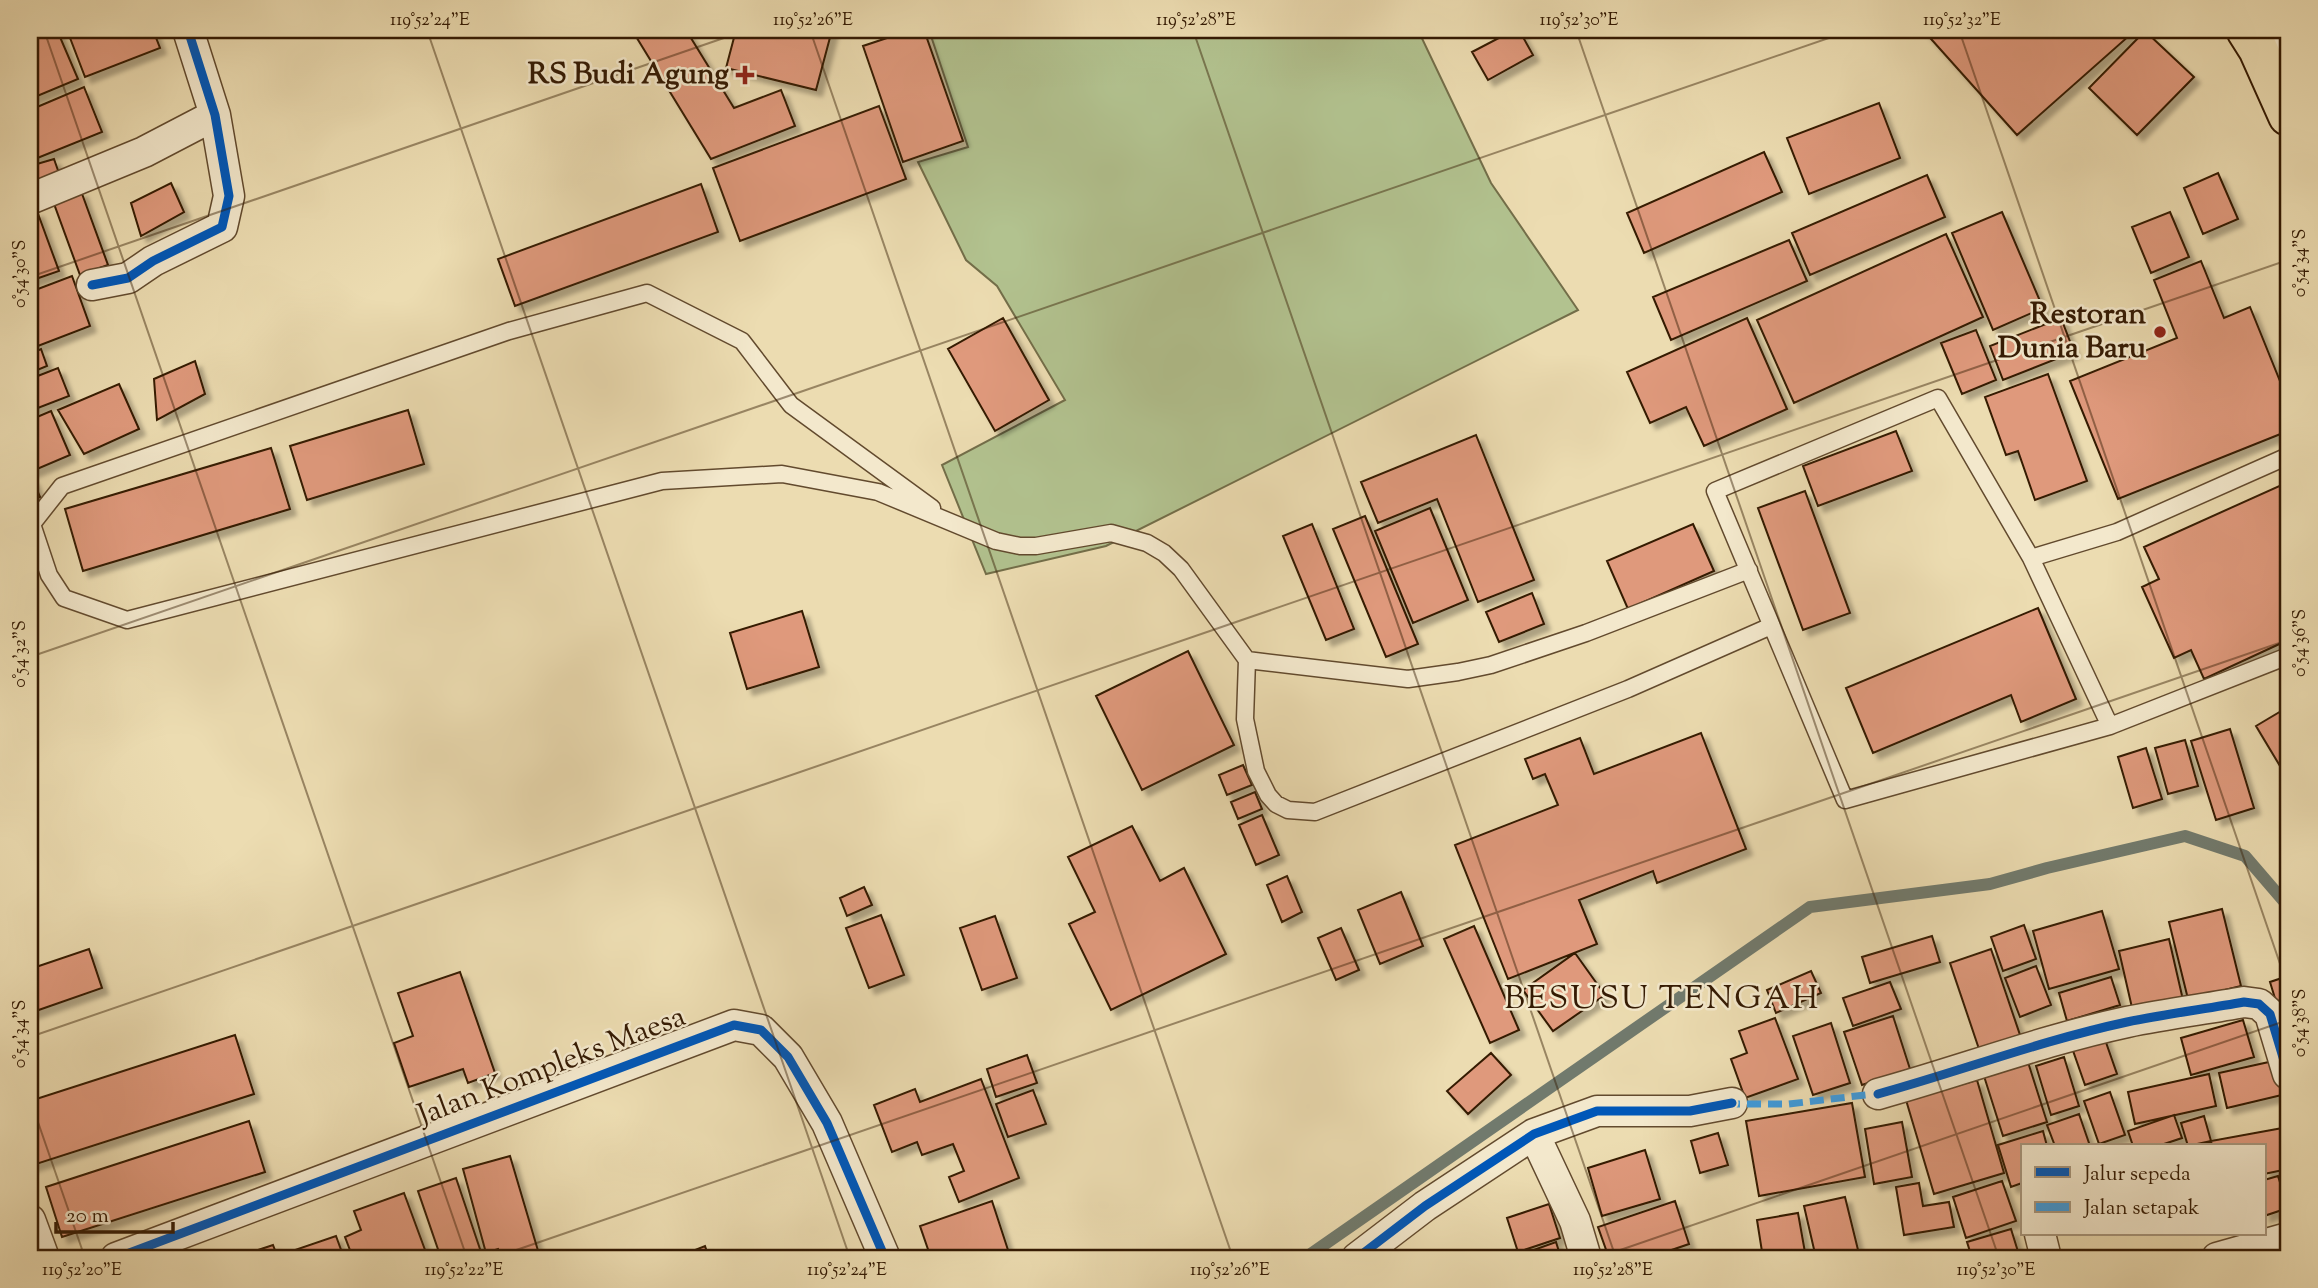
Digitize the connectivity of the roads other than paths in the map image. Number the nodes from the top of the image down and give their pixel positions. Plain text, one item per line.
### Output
1 (188, 30) edge
2 (2264, 36) edge
3 (215, 115) junction
4 (2288, 116) edge
5 (30, 199) edge
6 (92, 285) dead end
7 (2288, 456) edge
8 (953, 523) junction
9 (31, 525) edge
10 (2031, 558) junction
11 (1749, 570) junction
12 (1772, 626) junction
13 (2288, 656) edge
14 (1247, 660) junction
15 (2110, 726) junction
16 (2288, 1074) edge
17 (1878, 1094) dead end
18 (1732, 1103) dead end
19 (1534, 1134) junction
20 (30, 1220) edge
21 (2040, 1236) edge
22 (2288, 1238) edge
23 (44, 1258) edge
24 (116, 1258) edge
25 (885, 1258) edge
26 (1357, 1258) edge
27 (1586, 1258) edge
28 (2046, 1258) edge
29 (2217, 1258) edge

1 - 3 street
2 - 4 highway
3 - 5 street
3 - 6 street
7 - 10 lane
8 - 9 lane
8 - 9 lane
8 - 14 lane
10 - 11 lane
10 - 15 lane
11 - 12 lane
11 - 14 lane
12 - 14 lane
12 - 15 lane
13 - 15 lane
16 - 17 street
18 - 19 street
19 - 26 street
19 - 27 street
20 - 23 street
21 - 28 street
22 - 29 street
24 - 25 street, Jalan Kompleks Maesa

